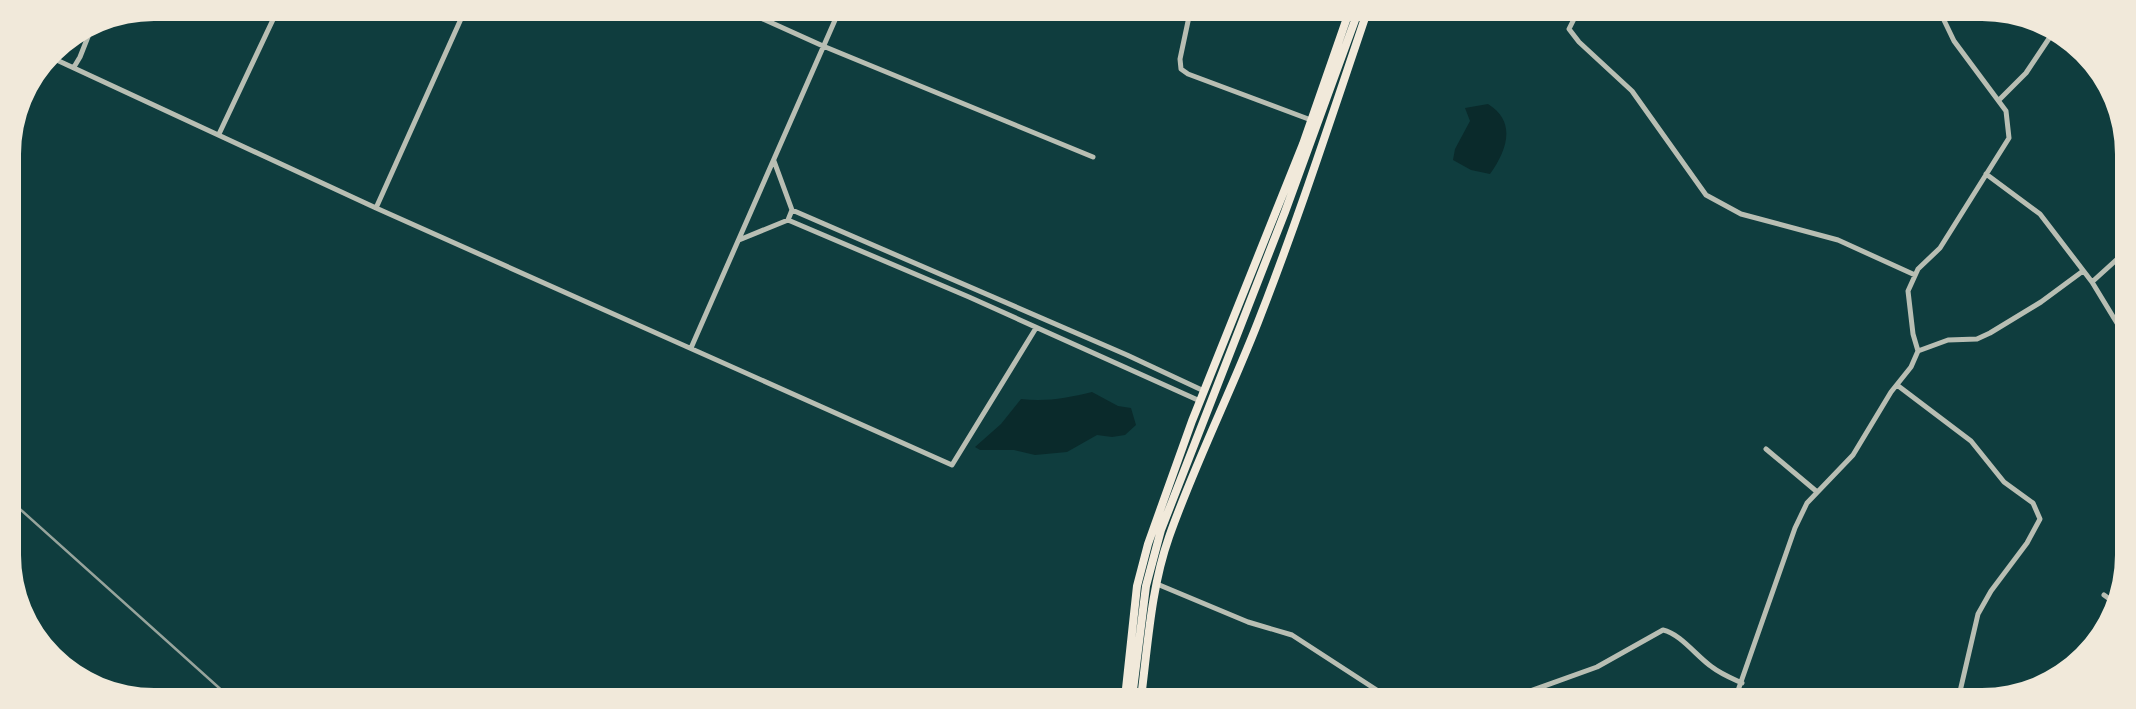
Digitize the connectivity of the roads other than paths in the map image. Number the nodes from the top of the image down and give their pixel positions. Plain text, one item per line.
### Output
1 (272, 21) edge
2 (460, 21) edge
3 (767, 21) edge
4 (834, 21) edge
5 (1188, 21) edge
6 (1346, 21) edge
7 (1354, 21) edge
8 (1364, 21) edge
9 (1573, 21) edge
10 (1944, 21) edge
11 (2048, 39) edge
12 (87, 40) edge
13 (823, 46) junction
14 (59, 61) edge
15 (74, 67) junction
16 (1999, 100) junction
17 (1311, 120) junction
18 (219, 134) junction
19 (1093, 157) dead end
20 (774, 162) junction
21 (1986, 174) junction
22 (376, 208) junction
23 (792, 210) junction
24 (788, 220) junction
25 (738, 241) junction
26 (2115, 261) edge
27 (2083, 271) junction
28 (1915, 275) junction
29 (2092, 282) junction
30 (2115, 320) edge
31 (1036, 328) junction
32 (691, 348) junction
33 (1917, 351) junction
34 (1897, 385) junction
35 (1204, 391) junction
36 (1200, 401) junction
37 (1766, 449) dead end
38 (1816, 491) junction
39 (1157, 584) junction
40 (2104, 595) dead end
41 (2107, 598) edge
42 (1742, 683) junction
43 (1126, 688) edge
44 (1133, 688) edge
45 (1142, 688) edge
46 (1374, 688) edge
47 (1538, 688) edge
48 (1740, 688) edge
49 (1961, 688) edge

1 - 18 street
2 - 22 street
3 - 13 street
4 - 13 street
5 - 17 street
6 - 17 main road
7 - 44 main road
8 - 39 main road
9 - 28 street
10 - 16 street
11 - 16 street
12 - 15 street
13 - 19 street
13 - 20 street
14 - 15 street
15 - 18 street
16 - 21 street
17 - 35 main road
18 - 22 street
20 - 23 street
20 - 25 street
21 - 27 street
21 - 28 street
22 - 32 street
23 - 24 street
23 - 35 street
24 - 25 street
24 - 31 street
25 - 32 street
26 - 29 street
27 - 29 street
27 - 33 street
28 - 33 street
29 - 30 street
31 - 32 street
31 - 36 street
33 - 34 street
34 - 38 street
34 - 49 street
35 - 36 main road
36 - 43 main road
37 - 38 street
38 - 42 street
39 - 45 main road
39 - 46 street
40 - 41 street
42 - 47 street
42 - 48 street

